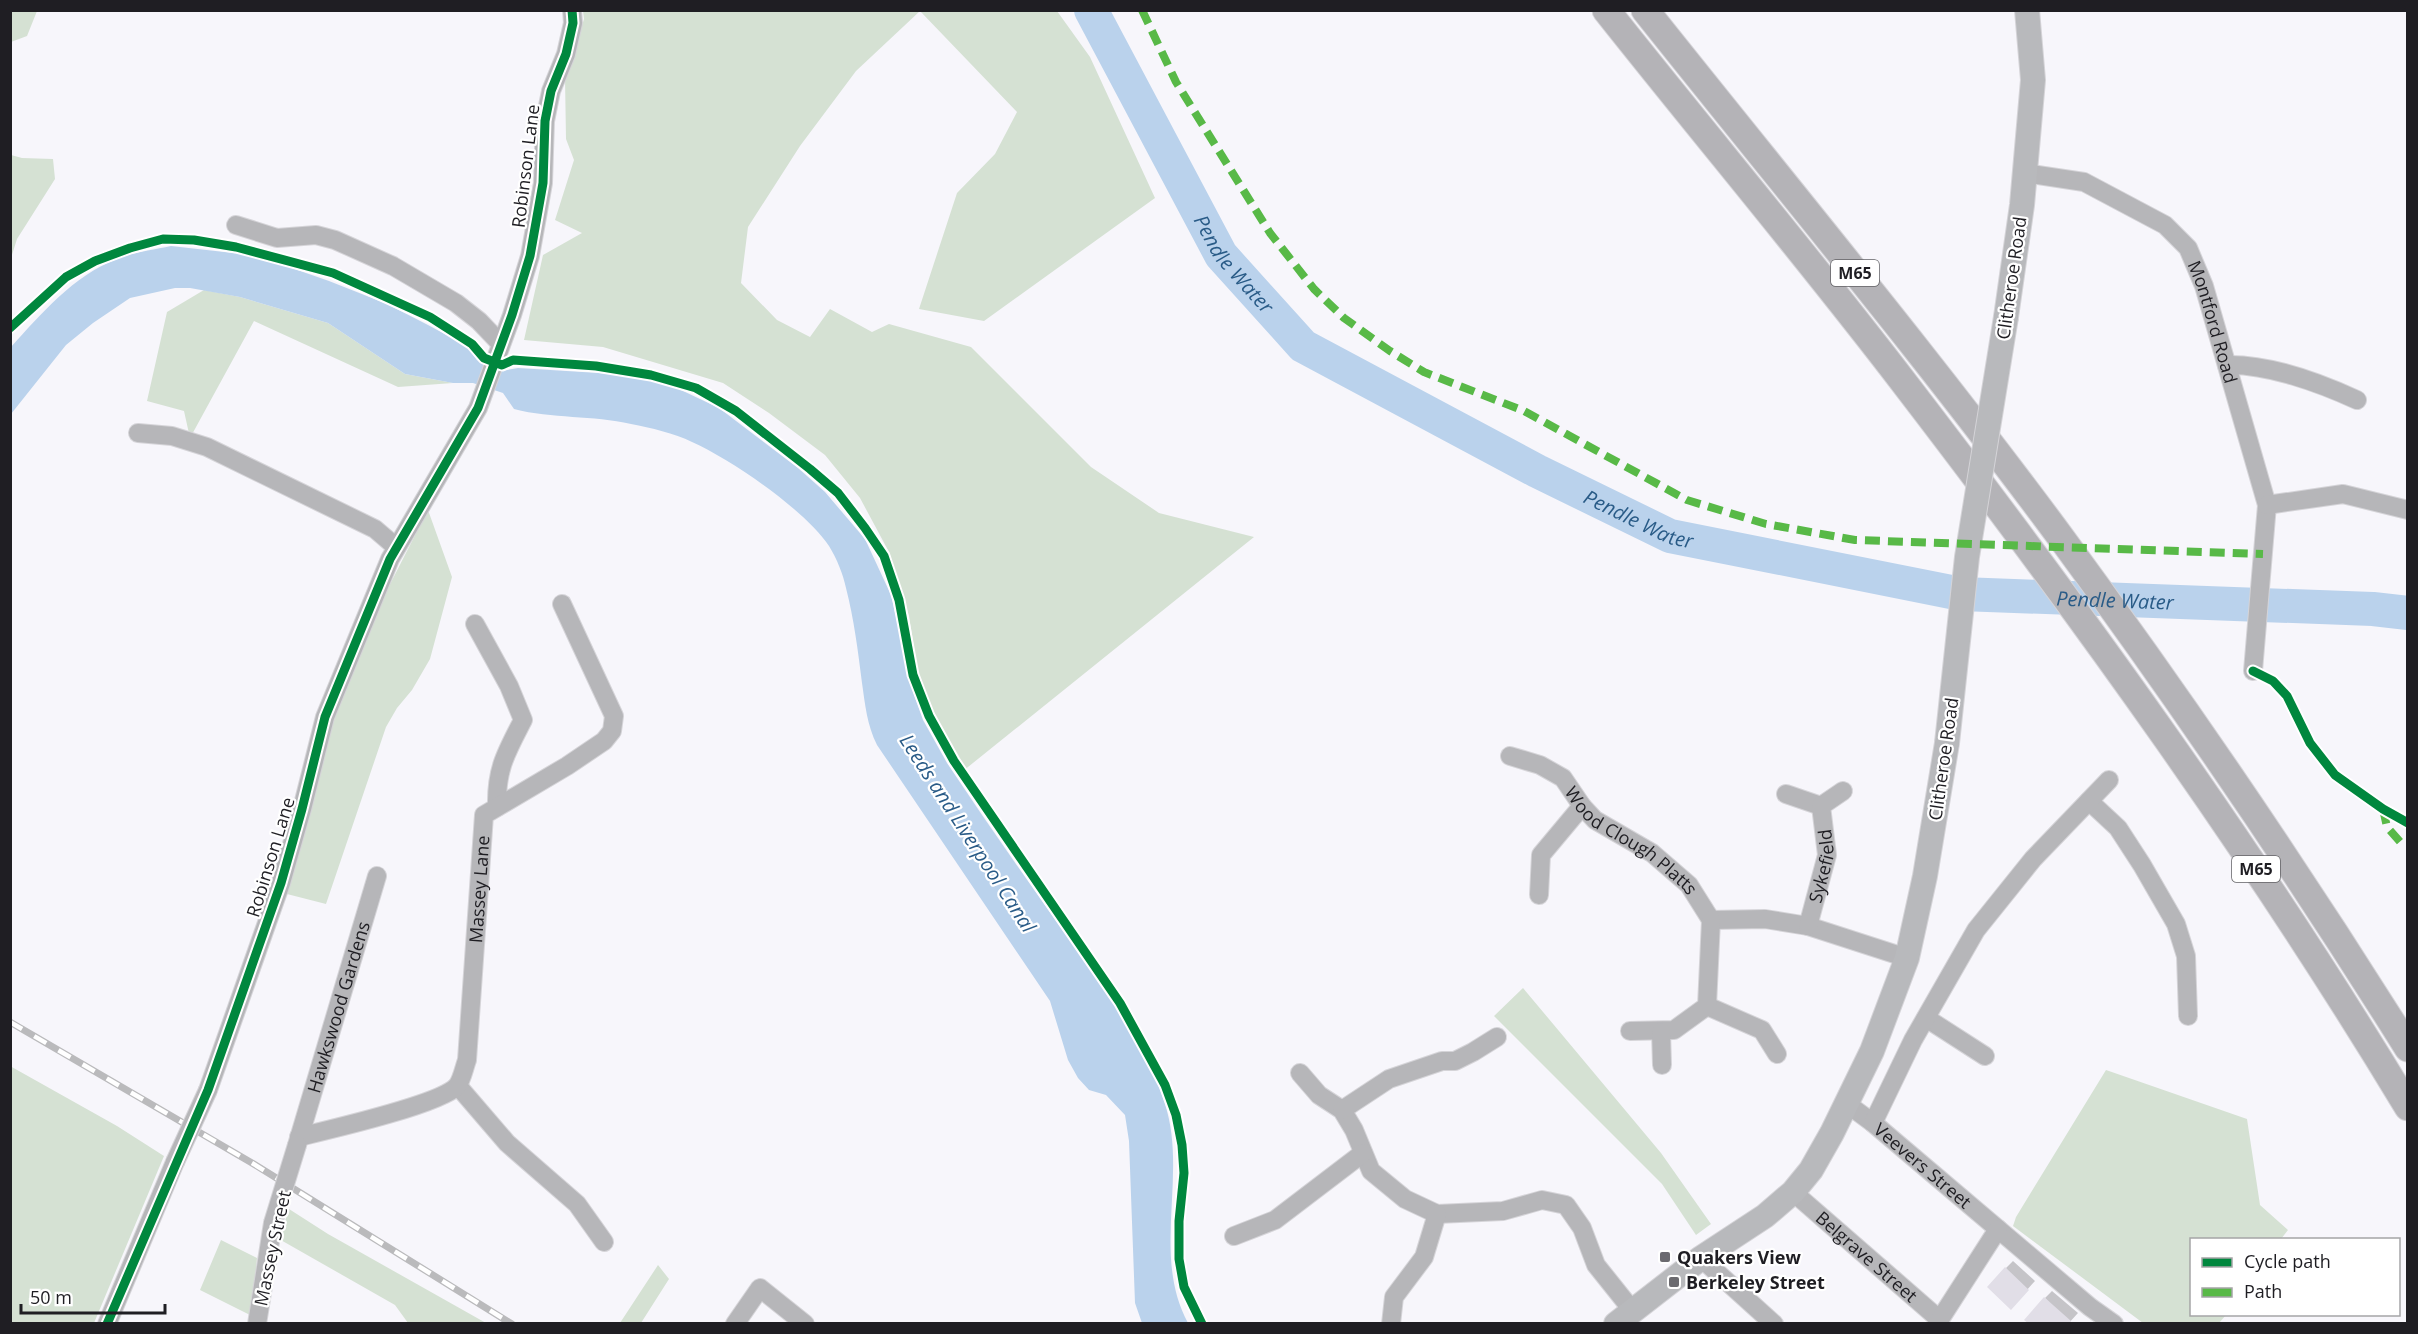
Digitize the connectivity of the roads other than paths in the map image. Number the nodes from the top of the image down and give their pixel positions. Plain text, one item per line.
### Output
1 (572, 10) edge
2 (1606, 10) edge
3 (1645, 10) edge
4 (2027, 10) edge
5 (2025, 173) junction
6 (236, 225) dead end
7 (498, 351) junction
8 (2227, 365) junction
9 (2357, 400) dead end
10 (138, 433) dead end
11 (2267, 505) junction
12 (2408, 510) edge
13 (396, 547) junction
14 (562, 604) dead end
15 (475, 624) dead end
16 (2253, 671) dead end
17 (1510, 756) dead end
18 (2109, 780) dead end
19 (1843, 791) dead end
20 (1786, 794) dead end
21 (2089, 801) junction
22 (1582, 806) junction
23 (1821, 806) junction
24 (497, 807) junction
25 (377, 876) dead end
26 (1539, 895) dead end
27 (1711, 920) junction
28 (1808, 926) junction
29 (1907, 958) junction
30 (1707, 1006) junction
31 (2188, 1016) dead end
32 (1926, 1018) junction
33 (1630, 1031) dead end
34 (1661, 1032) junction
35 (1497, 1037) dead end
36 (2408, 1048) edge
37 (1777, 1054) dead end
38 (1985, 1056) dead end
39 (1662, 1065) dead end
40 (1299, 1073) dead end
41 (458, 1086) junction
42 (1846, 1103) junction
43 (2408, 1107) edge
44 (1342, 1110) junction
45 (1873, 1123) junction
46 (298, 1141) junction
47 (1363, 1153) junction
48 (1793, 1192) junction
49 (1437, 1214) junction
50 (1998, 1229) junction
51 (1234, 1236) dead end
52 (604, 1242) dead end
53 (1701, 1258) junction
54 (1624, 1317) edge
55 (1938, 1322) edge
56 (107, 1323) edge
57 (257, 1323) edge
58 (735, 1323) edge
59 (806, 1323) edge
60 (1391, 1323) edge
61 (1774, 1323) edge
62 (2114, 1323) edge

1 - 7 street, Robinson Lane
2 - 43 highway, M65
3 - 36 highway, M65
4 - 5 main road, Clitheroe Road
5 - 8 street, Montford Road
5 - 29 main road, Clitheroe Road, bridge
6 - 7 street
7 - 13 street, Robinson Lane
8 - 9 street
8 - 11 street, Montford Road
10 - 13 street
11 - 12 street
11 - 16 street, Montford Road
13 - 56 street, Robinson Lane, bridge
14 - 24 street, Massey Lane
15 - 24 street
17 - 22 street, Wood Clough Platts
18 - 21 street
19 - 23 street, Sykefield
20 - 23 street, Sykefield
21 - 31 street
21 - 32 street
22 - 26 street
22 - 27 street, Wood Clough Platts
23 - 28 street, Sykefield
24 - 41 street, Massey Lane
25 - 46 street, Hawkswood Gardens
27 - 28 street
27 - 30 street
28 - 29 street
29 - 42 main road, Clitheroe Road
30 - 34 street
30 - 37 street
32 - 38 street
32 - 45 street
33 - 34 street
34 - 39 street
35 - 44 street
40 - 44 street
41 - 46 street
41 - 52 street
42 - 45 street, Veevers Street
42 - 48 main road, Clitheroe Road
44 - 47 street
45 - 50 street, Veevers Street
46 - 57 street, Massey Street, bridge
47 - 49 street
47 - 51 street
48 - 53 main road, Clitheroe Road
48 - 55 street, Belgrave Street
49 - 54 street
49 - 60 street
50 - 55 street
50 - 62 street, Veevers Street
53 - 54 main road, Clitheroe Road
53 - 61 street
58 - 59 street

